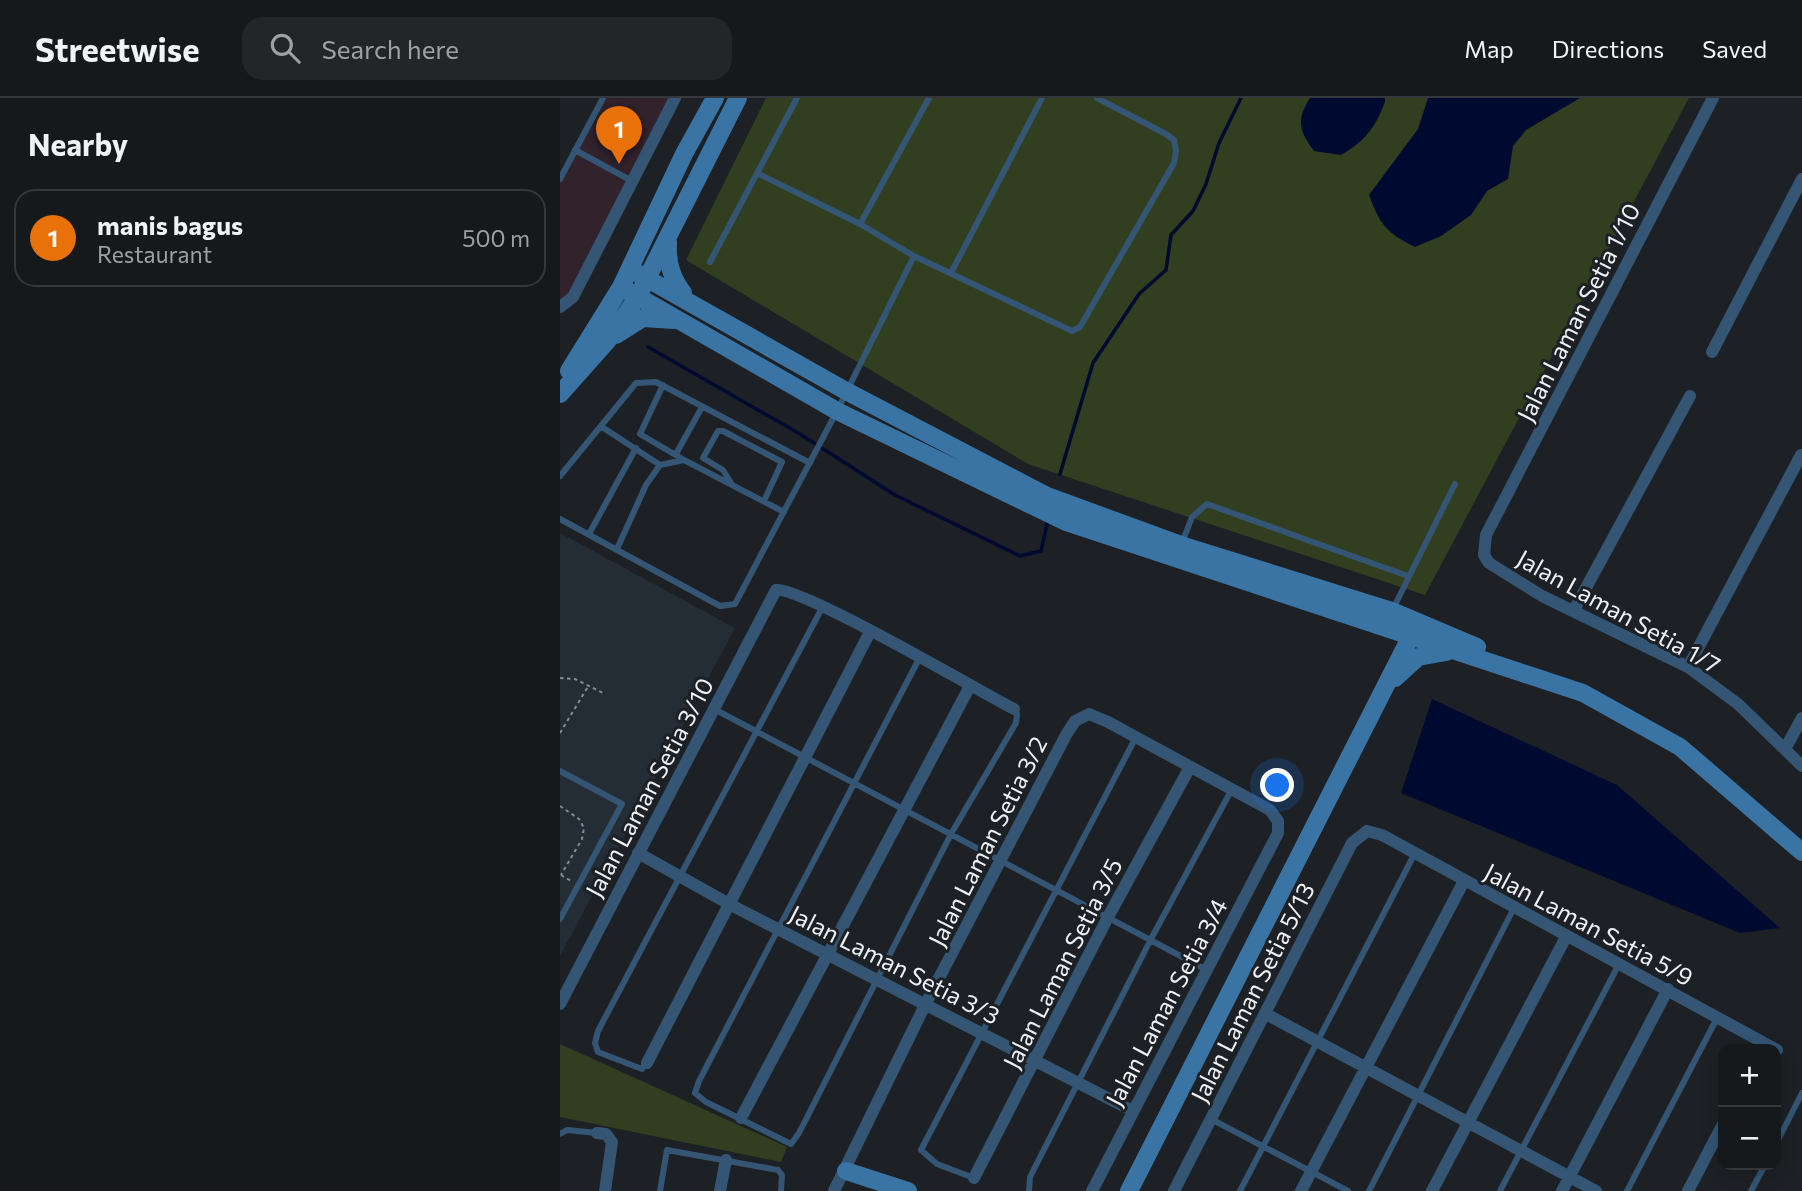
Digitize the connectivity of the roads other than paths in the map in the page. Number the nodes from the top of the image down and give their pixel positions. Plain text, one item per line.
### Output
1 (603, 98) edge
2 (675, 98) edge
3 (715, 98) edge
4 (738, 98) edge
5 (797, 98) edge
6 (929, 98) edge
7 (1042, 98) edge
8 (1097, 98) edge
9 (1713, 98) edge
10 (575, 150) junction
11 (757, 173) junction
12 (561, 174) edge
13 (1802, 179) edge
14 (632, 181) junction
15 (860, 224) junction
16 (668, 234) junction
17 (914, 256) junction
18 (710, 262) dead end
19 (630, 269) junction
20 (951, 273) junction
21 (649, 277) junction
22 (621, 287) junction
23 (638, 296) junction
24 (687, 298) junction
25 (560, 307) edge
26 (700, 330) junction
27 (608, 340) junction
28 (1712, 352) dead end
29 (663, 385) junction
30 (560, 386) edge
31 (846, 391) junction
32 (560, 394) edge
33 (1690, 396) dead end
34 (702, 407) junction
35 (837, 411) junction
36 (602, 427) junction
37 (751, 432) junction
38 (636, 448) junction
39 (756, 449) junction
40 (676, 454) junction
41 (1801, 456) edge
42 (684, 460) junction
43 (810, 464) junction
44 (660, 465) junction
45 (560, 477) edge
46 (1455, 484) dead end
47 (732, 485) junction
48 (764, 501) junction
49 (784, 512) junction
50 (560, 519) edge
51 (589, 534) junction
52 (1181, 545) junction
53 (1483, 546) joint
54 (617, 549) junction
55 (1408, 576) junction
56 (823, 606) junction
57 (1574, 610) junction
58 (1392, 611) junction
59 (1414, 630) junction
60 (870, 632) junction
61 (1460, 652) junction
62 (920, 657) junction
63 (1688, 667) junction
64 (970, 686) junction
65 (1384, 691) junction
66 (714, 709) junction
67 (1014, 709) joint
68 (1802, 718) edge
69 (758, 732) junction
70 (1136, 737) junction
71 (1786, 749) junction
72 (805, 757) junction
73 (1802, 766) edge
74 (1190, 767) junction
75 (560, 771) edge
76 (854, 784) junction
77 (1232, 789) junction
78 (904, 810) junction
79 (951, 834) junction
80 (1382, 835) joint
81 (1802, 841) edge
82 (1802, 852) edge
83 (638, 853) junction
84 (1415, 853) junction
85 (1002, 860) junction
86 (680, 875) junction
87 (1464, 881) junction
88 (1054, 890) junction
89 (731, 905) junction
90 (1514, 908) junction
91 (1108, 917) junction
92 (560, 919) edge
93 (778, 928) junction
94 (1566, 937) junction
95 (1151, 939) junction
96 (830, 954) junction
97 (1619, 964) junction
98 (1207, 970) junction
99 (877, 978) junction
100 (1668, 989) junction
101 (926, 1003) junction
102 (560, 1004) edge
103 (1266, 1014) junction
104 (1718, 1016) junction
105 (980, 1031) junction
106 (1318, 1042) junction
107 (1764, 1044) edge
108 (1035, 1059) junction
109 (647, 1063) joint
110 (1366, 1067) junction
111 (1077, 1084) junction
112 (1802, 1093) edge
113 (1420, 1096) junction
114 (1133, 1111) junction
115 (741, 1118) junction
116 (1211, 1119) junction
117 (1469, 1122) junction
118 (597, 1133) joint
119 (560, 1134) edge
120 (1718, 1134) edge
121 (1781, 1134) edge
122 (1264, 1147) junction
123 (1521, 1150) junction
124 (726, 1160) junction
125 (1762, 1170) edge
126 (846, 1171) junction
127 (1311, 1171) junction
128 (1570, 1177) junction
129 (974, 1178) joint
130 (605, 1191) edge
131 (660, 1191) edge
132 (720, 1191) edge
133 (781, 1191) edge
134 (834, 1191) edge
135 (908, 1191) edge
136 (1029, 1191) edge
137 (1092, 1191) edge
138 (1129, 1191) edge
139 (1174, 1191) edge
140 (1240, 1191) edge
141 (1301, 1191) edge
142 (1348, 1191) edge
143 (1369, 1191) edge
144 (1432, 1191) edge
145 (1500, 1191) edge
146 (1562, 1191) edge
147 (1596, 1191) edge
148 (1627, 1191) edge
149 (1688, 1191) edge
150 (1751, 1191) edge

1 - 10 lane
2 - 14 street
3 - 19 street
4 - 16 street
5 - 11 lane
6 - 15 lane
7 - 20 lane
8 - 20 lane
9 - 53 street, Jalan Laman Setia 1/10
10 - 12 lane
10 - 14 lane
11 - 15 lane
11 - 18 lane
13 - 28 street
14 - 25 street
15 - 17 lane
16 - 21 street
16 - 24 street
17 - 20 lane
17 - 31 lane
19 - 21 street
19 - 22 street
21 - 23 street
21 - 24 street
22 - 23 street
22 - 30 street
23 - 26 street
23 - 27 street
24 - 31 street
26 - 27 street
26 - 35 street
27 - 32 street
29 - 34 lane
29 - 36 lane
29 - 40 lane
31 - 35 lane
31 - 52 street
33 - 57 street
34 - 37 lane
34 - 40 lane
35 - 43 lane
35 - 59 street
36 - 38 lane
36 - 45 lane
37 - 39 lane
37 - 43 lane
38 - 44 lane
38 - 51 lane
39 - 47 lane
39 - 48 lane
40 - 42 lane
41 - 63 street
42 - 44 lane
42 - 47 lane
43 - 49 lane
44 - 54 lane
46 - 55 lane
47 - 48 lane
48 - 49 lane
49 - 54 lane
50 - 51 lane
51 - 54 lane
52 - 55 lane
52 - 58 street
53 - 57 street, Jalan Laman Setia 1/7
55 - 58 lane
56 - 60 street
56 - 66 street, Jalan Laman Setia 3/10
56 - 69 lane
57 - 63 street, Jalan Laman Setia 1/7
58 - 59 street
59 - 61 street
59 - 65 street
59 - 81 street
60 - 62 street
60 - 72 street
61 - 65 street
61 - 82 street
62 - 64 street
62 - 76 lane
63 - 71 street, Jalan Laman Setia 1/7
64 - 67 street
64 - 78 street
65 - 138 street
66 - 69 lane
66 - 83 street, Jalan Laman Setia 3/10
67 - 79 lane
68 - 71 street
69 - 72 lane
69 - 86 lane
70 - 74 street
70 - 85 street, Jalan Laman Setia 3/2
70 - 88 lane
71 - 73 street, Jalan Laman Setia 1/7
72 - 76 lane
72 - 89 street
74 - 77 street
74 - 91 street, Jalan Laman Setia 3/5
75 - 92 lane
76 - 78 lane
76 - 93 lane
77 - 95 lane
77 - 98 street, Jalan Laman Setia 3/4
78 - 79 lane
78 - 96 street
79 - 85 lane
79 - 99 lane
80 - 84 street, Jalan Laman Setia 5/9
80 - 103 street, Jalan Laman Setia 5/13
83 - 86 street, Jalan Laman Setia 3/3
83 - 102 street, Jalan Laman Setia 3/10
84 - 87 street, Jalan Laman Setia 5/9
84 - 106 lane
85 - 88 lane
85 - 101 street, Jalan Laman Setia 3/2
86 - 89 street, Jalan Laman Setia 3/3
86 - 109 lane
87 - 90 street, Jalan Laman Setia 5/9
87 - 110 street
88 - 91 lane
88 - 105 lane
89 - 93 street, Jalan Laman Setia 3/3
89 - 109 street
90 - 94 street, Jalan Laman Setia 5/9
90 - 113 lane
91 - 95 lane
91 - 108 street, Jalan Laman Setia 3/5
93 - 96 street, Jalan Laman Setia 3/3
93 - 115 lane
94 - 97 street, Jalan Laman Setia 5/9
94 - 117 street
95 - 98 lane
95 - 111 lane
96 - 99 street, Jalan Laman Setia 3/3
96 - 115 street
97 - 100 street, Jalan Laman Setia 5/9
97 - 123 lane
98 - 114 street, Jalan Laman Setia 3/4
99 - 101 street, Jalan Laman Setia 3/3
99 - 115 lane
100 - 104 street, Jalan Laman Setia 5/9
100 - 128 street
101 - 105 street, Jalan Laman Setia 3/3
101 - 126 street, Jalan Laman Setia 3/2
103 - 106 street
103 - 116 street, Jalan Laman Setia 5/13
104 - 107 street, Jalan Laman Setia 5/9
104 - 148 lane
105 - 108 street, Jalan Laman Setia 3/3
105 - 129 lane
106 - 110 street
106 - 122 lane
108 - 111 street, Jalan Laman Setia 3/3
108 - 129 street, Jalan Laman Setia 3/5
110 - 113 street
110 - 127 street
111 - 114 street, Jalan Laman Setia 3/3
111 - 136 lane
112 - 121 lane
113 - 117 street
113 - 143 lane
114 - 137 street, Jalan Laman Setia 3/4
116 - 122 lane
116 - 139 street, Jalan Laman Setia 5/13
117 - 123 street
117 - 144 street
118 - 119 lane
118 - 130 street
120 - 149 street
122 - 127 lane
122 - 140 lane
123 - 128 street
123 - 145 lane
124 - 131 lane
124 - 132 street
124 - 133 lane
125 - 150 lane
126 - 134 street, Jalan Laman Setia 3/2
126 - 135 street
127 - 141 street
127 - 142 lane
128 - 146 street
128 - 147 street

